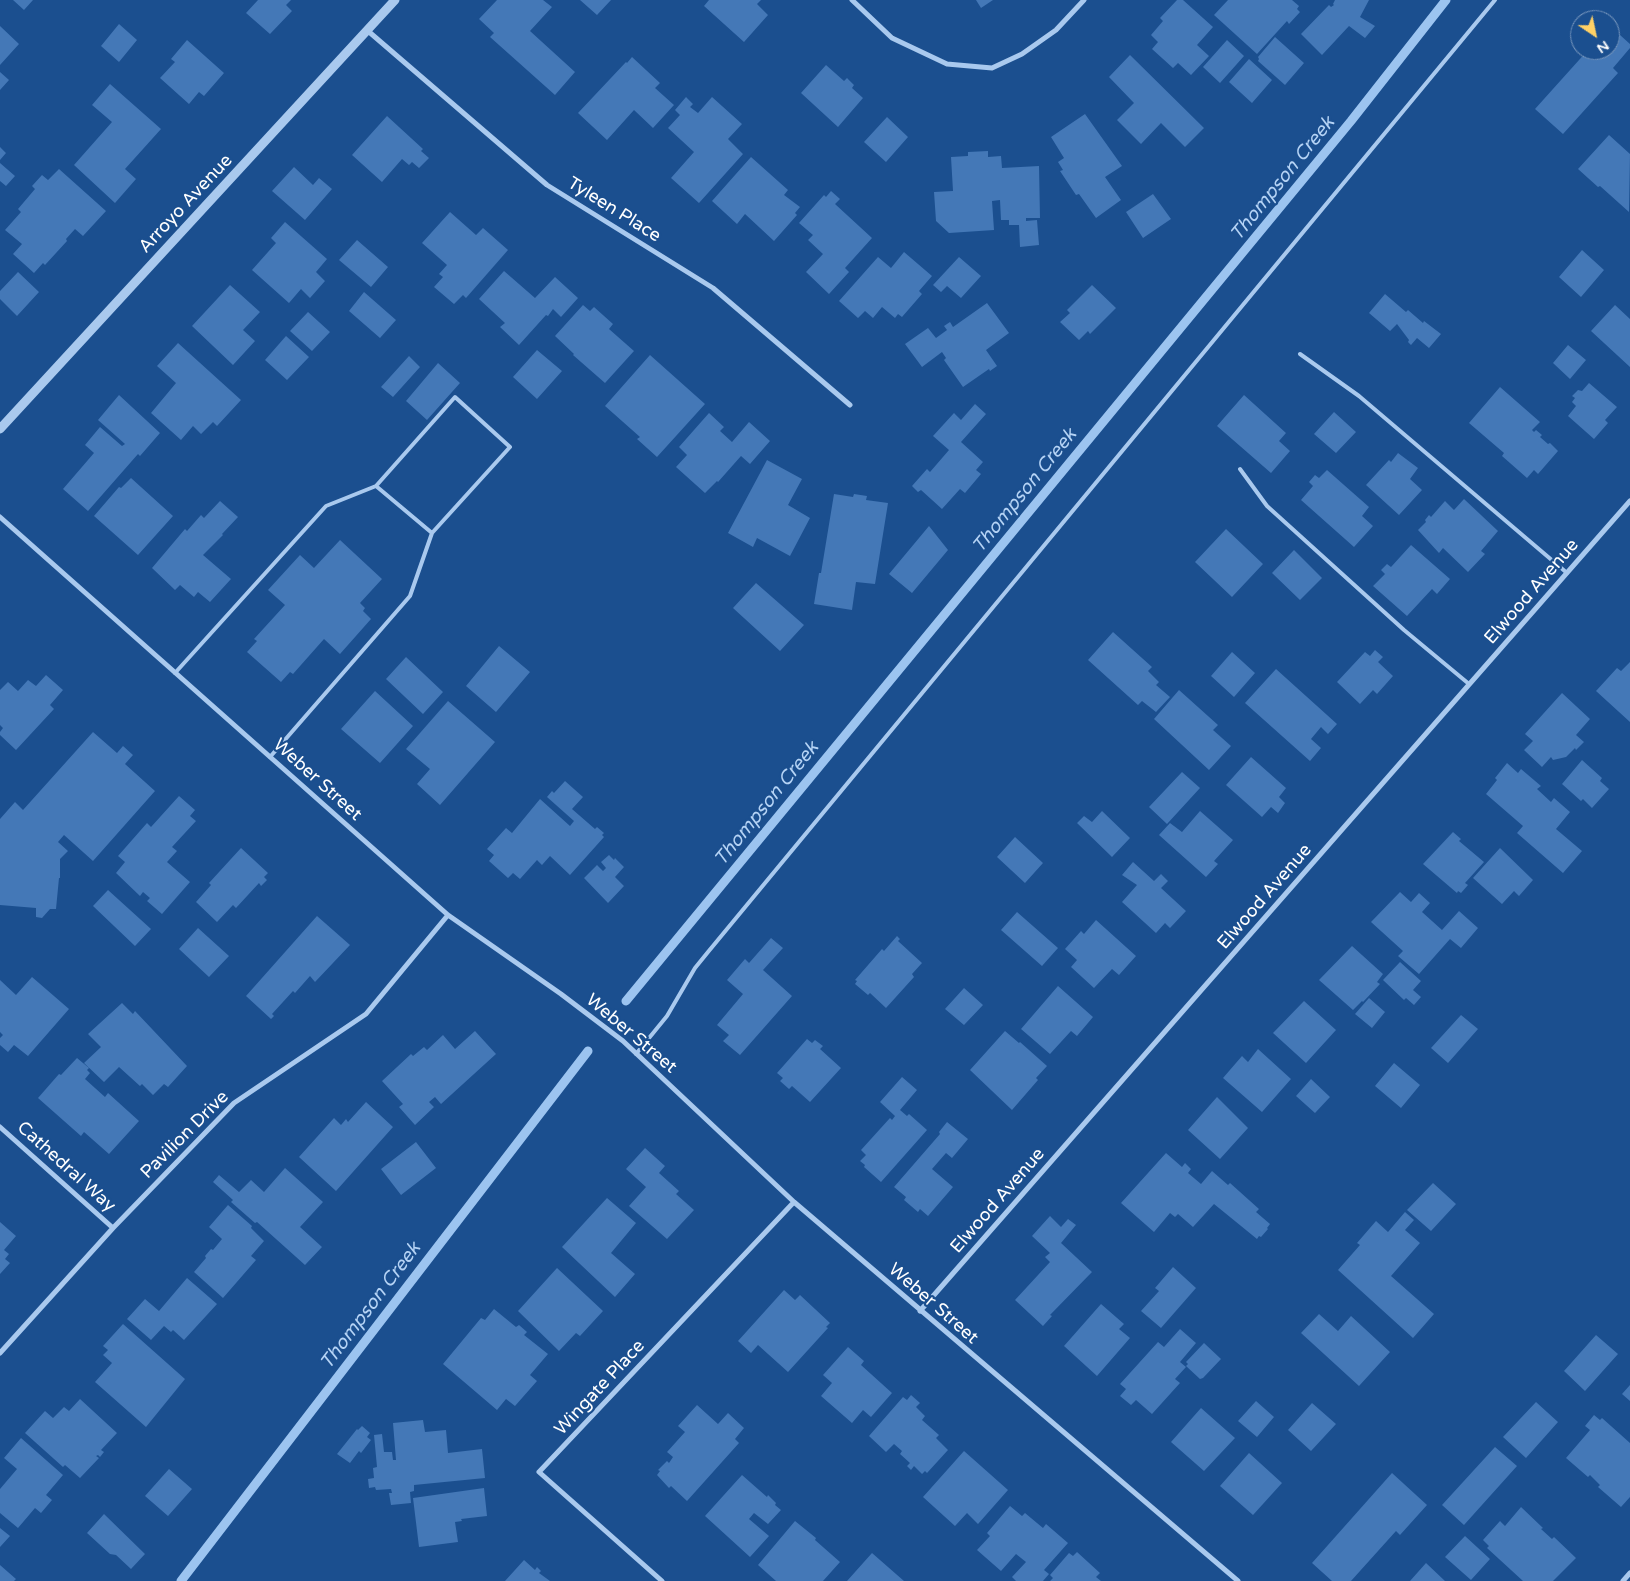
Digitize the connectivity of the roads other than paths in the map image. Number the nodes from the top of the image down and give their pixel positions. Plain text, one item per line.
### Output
1 (395, 0) edge
2 (852, 0) edge
3 (1084, 0) edge
4 (1495, 0) edge
5 (368, 31) junction
6 (1300, 354) dead end
7 (850, 405) dead end
8 (0, 429) edge
9 (1240, 469) dead end
10 (376, 486) junction
11 (1630, 502) edge
12 (0, 517) edge
13 (432, 533) junction
14 (1568, 573) junction
15 (175, 673) junction
16 (1469, 684) junction
17 (270, 757) junction
18 (448, 915) junction
19 (636, 1054) junction
20 (0, 1127) edge
21 (794, 1202) junction
22 (113, 1228) junction
23 (920, 1311) junction
24 (0, 1353) edge
25 (1630, 1573) edge
26 (662, 1581) edge
27 (1238, 1581) edge
28 (1623, 1581) edge

1 - 5 street, Arroyo Avenue
2 - 3 street
4 - 19 lane
5 - 7 street, Tyleen Place
5 - 8 street, Arroyo Avenue
6 - 14 lane
9 - 16 lane
10 - 13 lane
10 - 13 lane
10 - 15 lane
11 - 14 street, Elwood Avenue
12 - 15 street, Weber Street
13 - 17 lane
14 - 16 street, Elwood Avenue
15 - 17 street, Weber Street
16 - 23 street, Elwood Avenue
17 - 18 street, Weber Street
18 - 19 street, Weber Street
18 - 22 street, Pavilion Drive
19 - 21 street, Weber Street
20 - 22 street, Cathedral Way
21 - 23 street, Weber Street
21 - 26 street, Wingate Place
22 - 24 street, Pavilion Drive
23 - 27 street, Weber Street
25 - 28 street

